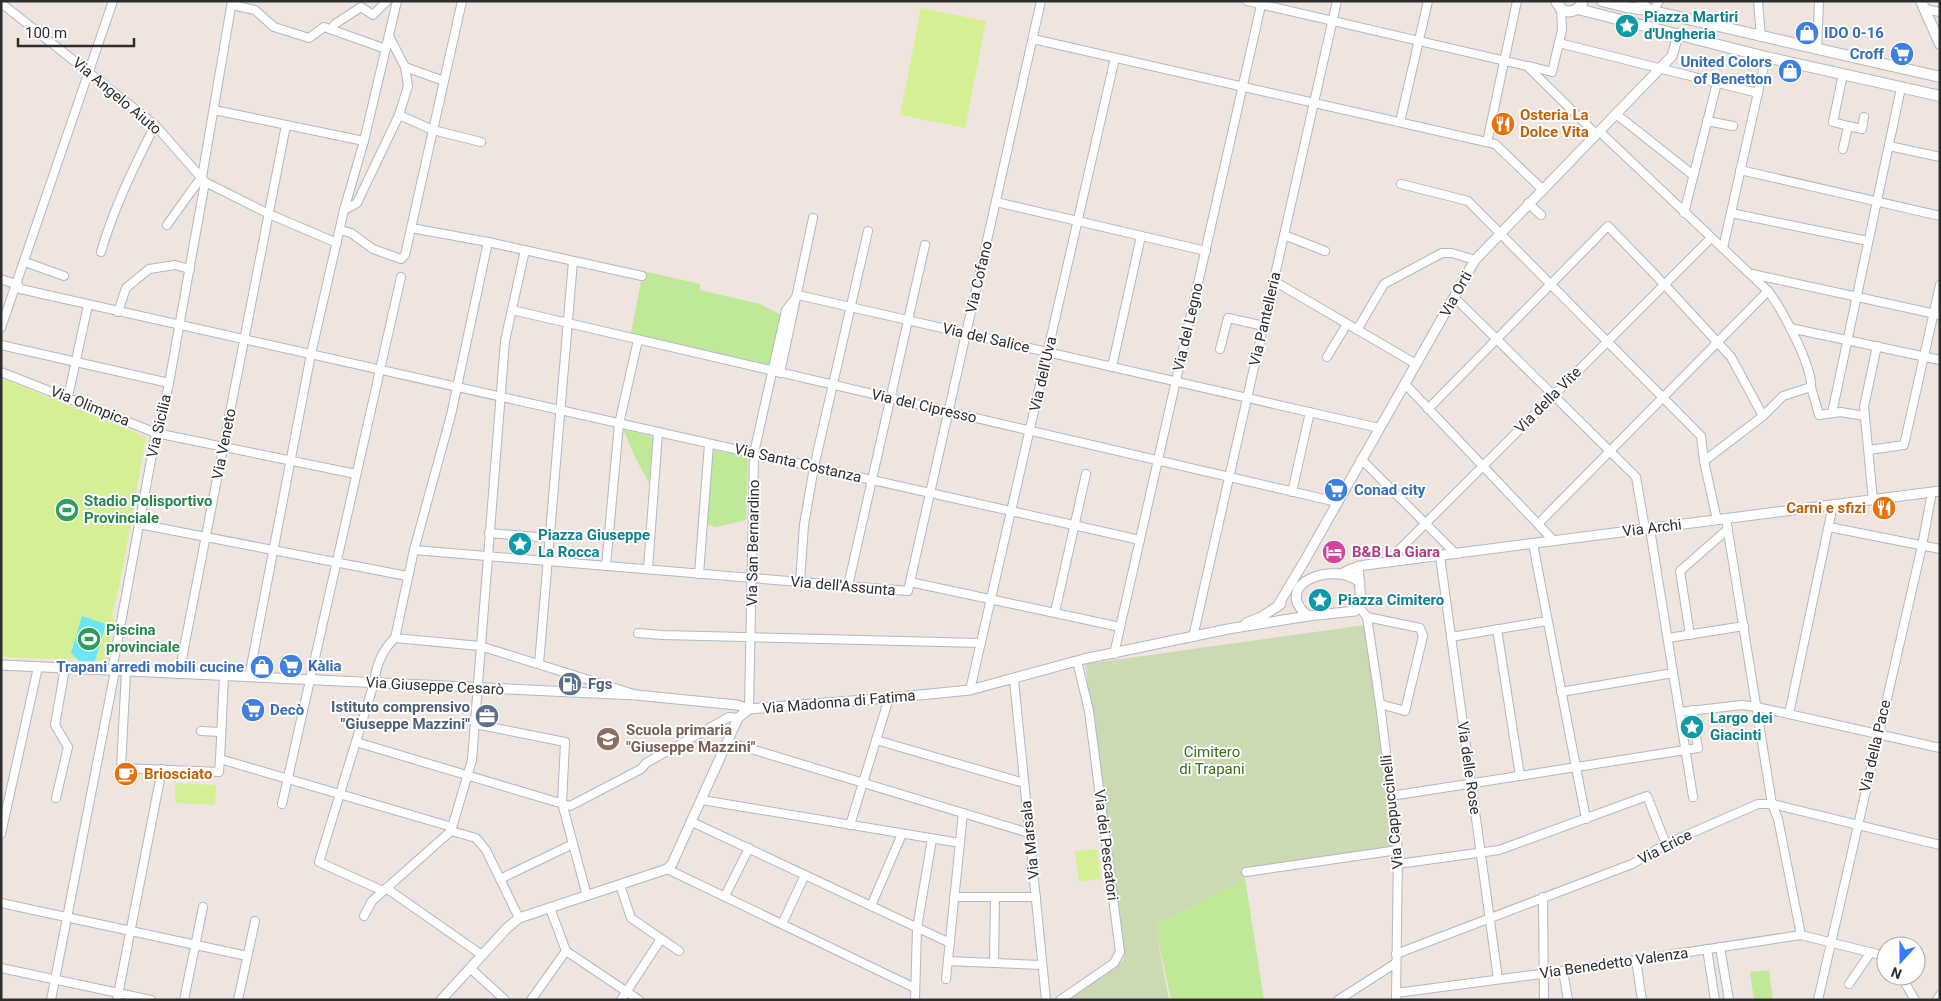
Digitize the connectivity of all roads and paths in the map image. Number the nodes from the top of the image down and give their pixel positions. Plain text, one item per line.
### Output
1 (113, 1) edge
2 (386, 1) edge
3 (397, 1) edge
4 (462, 1) edge
5 (1042, 1) edge
6 (1247, 1) edge
7 (1337, 1) edge
8 (1428, 1) edge
9 (1602, 1) edge
10 (1615, 1) edge
11 (1639, 1) edge
12 (1659, 1) edge
13 (1758, 1) edge
14 (1819, 1) edge
15 (1, 3) edge
16 (232, 3) edge
17 (1262, 3) edge
18 (1516, 5) edge
19 (1581, 5) edge
20 (1923, 5) edge
21 (1557, 6) edge
22 (1626, 7) junction
23 (1940, 12) edge
24 (1658, 13) junction
25 (1333, 21) junction
26 (331, 29) junction
27 (1678, 35) junction
28 (389, 36) junction
29 (1761, 37) junction
30 (1033, 39) junction
31 (1418, 41) junction
32 (1559, 43) junction
33 (1940, 44) edge
34 (386, 49) junction
35 (1817, 49) junction
36 (1766, 57) junction
37 (1115, 58) junction
38 (1504, 60) junction
39 (1527, 66) junction
40 (405, 67) junction
41 (1660, 69) junction
42 (90, 73) junction
43 (1843, 74) junction
44 (1940, 78) edge
45 (444, 81) junction
46 (1717, 83) junction
47 (1243, 87) junction
48 (1901, 88) junction
49 (1758, 94) junction
50 (1940, 96) edge
51 (1314, 104) junction
52 (214, 110) junction
53 (1616, 114) junction
54 (399, 115) junction
55 (1864, 117) dead end
56 (1707, 121) junction
57 (1400, 122) junction
58 (155, 125) junction
59 (286, 125) junction
60 (1733, 126) dead end
61 (1848, 126) junction
62 (433, 130) junction
63 (1597, 133) junction
64 (364, 141) junction
65 (481, 142) dead end
66 (1487, 142) junction
67 (1889, 146) junction
68 (1843, 149) dead end
69 (1940, 157) edge
70 (1740, 170) junction
71 (1693, 175) junction
72 (204, 180) junction
73 (1401, 184) dead end
74 (1542, 189) junction
75 (1877, 201) junction
76 (996, 202) junction
77 (1528, 203) junction
78 (344, 210) junction
79 (1684, 213) junction
80 (1731, 213) junction
81 (270, 214) junction
82 (1541, 215) dead end
83 (1940, 216) edge
84 (813, 218) dead end
85 (1078, 221) junction
86 (167, 225) dead end
87 (411, 228) junction
88 (340, 230) junction
89 (868, 231) dead end
90 (1499, 233) junction
91 (1284, 235) junction
92 (1141, 236) junction
93 (1711, 238) junction
94 (1868, 241) junction
95 (488, 242) junction
96 (337, 243) junction
97 (925, 245) dead end
98 (1723, 248) junction
99 (525, 250) junction
100 (1206, 250) junction
101 (1325, 251) dead end
102 (101, 252) dead end
103 (1475, 260) junction
104 (573, 261) junction
105 (25, 262) junction
106 (190, 269) junction
107 (1752, 274) junction
108 (64, 276) dead end
109 (642, 276) dead end
110 (401, 277) dead end
111 (1772, 278) junction
112 (1, 279) edge
113 (1274, 281) junction
114 (1664, 284) junction
115 (1550, 285) junction
116 (1940, 285) edge
117 (17, 286) junction
118 (1766, 289) junction
119 (798, 295) junction
120 (1454, 297) junction
121 (1856, 297) junction
122 (88, 305) junction
123 (850, 307) junction
124 (512, 310) junction
125 (118, 312) junction
126 (1937, 314) edge
127 (908, 320) junction
128 (568, 324) junction
129 (1347, 324) junction
130 (180, 326) junction
131 (1264, 326) junction
132 (1, 328) edge
133 (1790, 328) junction
134 (1357, 330) junction
135 (966, 333) junction
136 (1497, 339) junction
137 (245, 340) junction
138 (638, 340) junction
139 (1847, 340) junction
140 (1607, 342) junction
141 (1717, 342) junction
142 (1, 345) edge
143 (1877, 346) junction
144 (1220, 350) dead end
145 (1048, 352) junction
146 (311, 354) junction
147 (1924, 357) junction
148 (1327, 358) dead end
149 (1940, 360) edge
150 (76, 362) junction
151 (1416, 364) junction
152 (1112, 367) junction
153 (379, 369) junction
154 (1, 372) edge
155 (776, 372) junction
156 (1176, 382) junction
157 (169, 383) junction
158 (1405, 384) junction
159 (833, 385) junction
160 (456, 387) junction
161 (1811, 387) junction
162 (1553, 395) junction
163 (499, 397) junction
164 (68, 398) junction
165 (890, 398) junction
166 (1247, 398) junction
167 (1663, 398) junction
168 (1428, 409) junction
169 (560, 410) junction
170 (949, 412) junction
171 (1310, 412) junction
172 (1832, 413) junction
173 (1763, 416) junction
174 (1864, 416) junction
175 (619, 424) junction
176 (1379, 428) junction
177 (1030, 431) junction
178 (658, 432) junction
179 (156, 433) junction
180 (709, 444) junction
181 (224, 447) junction
182 (1869, 450) junction
183 (1610, 451) junction
184 (754, 454) junction
185 (1361, 459) junction
186 (291, 460) junction
187 (1158, 461) junction
188 (1704, 461) junction
189 (1483, 466) junction
190 (814, 467) junction
191 (356, 474) junction
192 (1086, 474) dead end
193 (1229, 477) junction
194 (872, 480) junction
195 (1292, 492) junction
196 (1936, 492) edge
197 (930, 493) junction
198 (1873, 500) junction
199 (1337, 502) junction
200 (1832, 505) junction
201 (1012, 511) junction
202 (1726, 519) junction
203 (1717, 520) junction
204 (1426, 523) junction
205 (138, 524) junction
206 (1538, 524) junction
207 (1075, 525) junction
208 (1828, 527) junction
209 (1648, 529) junction
210 (1728, 529) junction
211 (489, 530) junction
212 (550, 535) junction
213 (206, 537) junction
214 (1140, 540) junction
215 (1554, 541) junction
216 (1532, 544) junction
217 (1922, 546) junction
218 (1940, 549) edge
219 (274, 550) junction
220 (414, 550) junction
221 (1456, 554) junction
222 (1440, 556) junction
223 (485, 558) junction
224 (1305, 560) junction
225 (336, 562) junction
226 (550, 563) junction
227 (1386, 563) junction
228 (606, 566) junction
229 (1361, 566) junction
230 (648, 569) junction
231 (1343, 573) junction
232 (699, 574) junction
233 (407, 576) junction
234 (752, 578) junction
235 (800, 582) junction
236 (910, 582) junction
237 (1360, 583) junction
238 (848, 586) junction
239 (1299, 587) junction
240 (992, 598) junction
241 (1277, 607) junction
242 (1359, 607) junction
243 (1055, 612) junction
244 (1308, 616) junction
245 (1369, 620) junction
246 (1547, 621) junction
247 (1744, 626) junction
248 (1120, 627) junction
249 (1497, 629) junction
250 (1228, 630) junction
251 (638, 633) dead end
252 (1690, 635) junction
253 (1451, 636) junction
254 (751, 637) junction
255 (1193, 637) junction
256 (395, 638) junction
257 (1668, 638) junction
258 (981, 643) junction
259 (480, 646) junction
260 (1114, 654) junction
261 (1077, 661) junction
262 (539, 664) junction
263 (1, 666) edge
264 (38, 667) junction
265 (65, 668) junction
266 (113, 671) junction
267 (126, 671) junction
268 (1673, 673) junction
269 (179, 674) junction
270 (224, 676) junction
271 (249, 677) junction
272 (311, 680) junction
273 (1014, 680) junction
274 (374, 683) junction
275 (477, 687) junction
276 (970, 690) junction
277 (1561, 692) junction
278 (636, 695) junction
279 (889, 698) junction
280 (1380, 704) junction
281 (1757, 707) junction
282 (749, 709) junction
283 (1692, 710) junction
284 (1680, 712) junction
285 (1789, 714) junction
286 (738, 718) junction
287 (475, 724) junction
288 (200, 731) dead end
289 (221, 732) junction
290 (1878, 734) junction
291 (876, 740) junction
292 (356, 742) junction
293 (728, 742) junction
294 (1940, 748) edge
295 (1686, 750) junction
296 (223, 760) junction
297 (1575, 767) junction
298 (161, 773) junction
299 (468, 775) junction
300 (1520, 776) junction
301 (288, 779) junction
302 (863, 783) junction
303 (1024, 783) junction
304 (1471, 783) junction
305 (340, 794) junction
306 (1392, 796) junction
307 (1693, 797) dead end
308 (56, 798) dead end
309 (702, 800) junction
310 (562, 803) junction
311 (282, 804) dead end
312 (1772, 804) junction
313 (963, 813) junction
314 (1586, 820) junction
315 (692, 822) junction
316 (850, 825) junction
317 (1857, 825) junction
318 (452, 829) junction
319 (1029, 833) junction
320 (1, 834) edge
321 (902, 834) junction
322 (932, 839) junction
323 (960, 843) junction
324 (573, 844) junction
325 (1666, 844) junction
326 (1940, 845) edge
327 (748, 848) junction
328 (1398, 850) junction
329 (1480, 852) junction
330 (1398, 864) junction
331 (667, 869) junction
332 (1246, 872) dead end
333 (805, 875) junction
334 (500, 880) junction
335 (620, 885) junction
336 (384, 890) junction
337 (587, 896) junction
338 (725, 896) junction
339 (954, 897) junction
340 (995, 897) junction
341 (1036, 897) junction
342 (1543, 897) junction
343 (1, 902) edge
344 (871, 906) junction
345 (203, 907) dead end
346 (550, 908) junction
347 (364, 916) dead end
348 (67, 917) junction
349 (519, 918) junction
350 (1489, 918) junction
351 (255, 921) dead end
352 (782, 924) junction
353 (917, 928) junction
354 (130, 930) junction
355 (1802, 935) junction
356 (661, 939) junction
357 (1831, 941) junction
358 (950, 943) junction
359 (195, 944) junction
360 (1720, 947) junction
361 (1707, 950) junction
362 (566, 951) junction
363 (679, 951) dead end
364 (1871, 952) junction
365 (1396, 954) junction
366 (1876, 954) edge
367 (482, 955) junction
368 (247, 956) junction
369 (1636, 960) junction
370 (948, 961) junction
371 (994, 963) junction
372 (1396, 963) junction
373 (1042, 965) junction
374 (1, 968) edge
375 (470, 968) junction
376 (1564, 971) junction
377 (1544, 973) junction
378 (55, 979) junction
379 (946, 979) dead end
380 (1498, 980) junction
381 (1849, 984) dead end
382 (1907, 986) edge
383 (915, 988) junction
384 (626, 991) junction
385 (117, 996) edge
386 (1396, 996) edge
387 (1940, 996) edge
388 (51, 1000) edge
389 (151, 1000) edge
390 (184, 1000) edge
391 (238, 1000) edge
392 (441, 1000) edge
393 (505, 1000) edge
394 (531, 1000) edge
395 (620, 1000) edge
396 (639, 1000) edge
397 (915, 1000) edge
398 (1046, 1000) edge
399 (1060, 1000) edge
400 (1338, 1000) edge
401 (1544, 1000) edge
402 (1568, 1000) edge
403 (1642, 1000) edge
404 (1715, 1000) edge
405 (1729, 1000) edge
406 (1818, 1000) edge
407 (1915, 1000) edge
408 (1937, 1000) edge

1 - 42 street
2 - 26 street
3 - 28 street
4 - 45 street
5 - 30 street, Via Cofano
6 - 17 street
7 - 25 street, Via Pantelleria
8 - 31 street
9 - 22 main road
10 - 22 main road
11 - 24 street
12 - 24 street
13 - 29 street
14 - 35 street
15 - 42 street, Via Angelo Aiuto
16 - 26 street
16 - 52 street, Via Sicilia
17 - 25 street
17 - 47 street, Via del Legno
18 - 38 street
19 - 21 main road
19 - 27 main road
20 - 23 street
20 - 33 main road
21 - 32 street
22 - 24 main road
24 - 29 main road
25 - 31 street
25 - 51 street, Via Pantelleria
26 - 34 street
27 - 36 main road
27 - 41 street, Via Orti
28 - 34 street
28 - 40 street
29 - 35 main road
30 - 37 street
30 - 76 street, Via Cofano
31 - 38 street
31 - 57 street
32 - 39 street
32 - 41 street
34 - 64 street
35 - 44 main road
36 - 43 main road
36 - 49 street
37 - 47 street
37 - 85 street, Via dell'Uva
38 - 39 street
38 - 66 street
39 - 63 street
40 - 45 street
40 - 54 street
41 - 46 street
41 - 53 street, Via Orti
42 - 58 street, Via Angelo Aiuto
42 - 105 street
43 - 48 main road
43 - 61 street
45 - 62 street
46 - 49 street
46 - 56 street
47 - 51 street
47 - 100 street, Via del Legno
48 - 50 main road
48 - 67 street
49 - 70 street
51 - 57 street
51 - 91 street, Via Pantelleria
52 - 59 street
52 - 72 street, Via Sicilia
53 - 63 street, Via Orti
53 - 71 street
54 - 62 street
54 - 78 street
55 - 61 street
56 - 60 street
56 - 71 street
57 - 66 street
58 - 72 street, Via Angelo Aiuto
58 - 102 street
59 - 64 street
59 - 81 street, Via Veneto
61 - 68 street
62 - 65 street
62 - 87 street
63 - 74 street, Via Orti
63 - 79 street
64 - 78 street
66 - 74 street
67 - 69 street
67 - 75 street
70 - 75 street
70 - 80 street
71 - 79 street
72 - 81 street, Via Angelo Aiuto
72 - 86 street
72 - 106 street, Via Sicilia
73 - 90 street
74 - 77 street, Via Orti
75 - 83 street
75 - 94 street
76 - 85 street
76 - 135 street, Via Cofano
77 - 82 street
77 - 90 street, Via Orti
78 - 88 street
79 - 93 street
80 - 94 street
80 - 98 street
81 - 96 street, Via Angelo Aiuto
81 - 137 street, Via Veneto
84 - 119 street, Via San Bernardino
85 - 92 street
85 - 145 street, Via dell'Uva
87 - 88 street
87 - 95 street
88 - 96 street
89 - 123 street
90 - 103 street, Via Orti
90 - 115 street
91 - 101 street
91 - 113 street, Via Pantelleria
92 - 100 street
92 - 152 street
93 - 98 street
93 - 114 street, Via della Vite
94 - 121 street
95 - 99 street
95 - 160 street
96 - 146 street
97 - 127 street
98 - 107 street
99 - 104 street
99 - 124 street
100 - 156 street, Via del Legno
103 - 120 street, Via Orti
103 - 134 street
104 - 109 street
104 - 128 street
105 - 108 street
105 - 117 street
106 - 125 street
106 - 130 street, Via Sicilia
107 - 111 street
107 - 118 street
110 - 153 street
111 - 118 street
111 - 121 street
112 - 117 street, Via Santa Costanza
113 - 129 street
113 - 131 street, Via Pantelleria
114 - 115 street
114 - 140 street, Via della Vite
114 - 141 street
115 - 136 street
115 - 140 street
116 - 126 street
117 - 122 street, Via Santa Costanza
117 - 132 street
118 - 133 street
118 - 141 street
119 - 123 street, Via del Salice
119 - 155 street, Via San Bernardino
120 - 136 street
120 - 151 street, Via Orti
121 - 126 street
121 - 139 street
122 - 125 street, Via Santa Costanza
122 - 150 street
123 - 127 street, Via del Salice
123 - 159 street
124 - 128 street, Via del Cipresso
124 - 163 street
125 - 130 street, Via Santa Costanza
126 - 147 street
127 - 135 street, Via del Salice
127 - 165 street
128 - 138 street, Via del Cipresso
128 - 169 street
129 - 134 street
129 - 148 street
130 - 137 street, Via Santa Costanza
130 - 157 street, Via Sicilia
131 - 144 street
131 - 166 street, Via Pantelleria
133 - 139 street
133 - 161 street
134 - 151 street
135 - 145 street, Via del Salice
135 - 170 street, Via Cofano
136 - 162 street
136 - 168 street
137 - 146 street, Via Santa Costanza
137 - 181 street, Via Veneto
138 - 155 street, Via del Cipresso
138 - 175 street
139 - 143 street
139 - 172 street
140 - 162 street, Via della Vite
140 - 167 street
141 - 167 street
141 - 173 street
142 - 150 street
143 - 147 street
143 - 174 street
145 - 152 street, Via del Salice
145 - 177 street, Via dell'Uva
146 - 153 street, Via Santa Costanza
146 - 186 street
147 - 149 street
147 - 182 street
150 - 157 street
150 - 164 street
151 - 158 street, Via Orti
152 - 156 street, Via del Salice
153 - 160 street, Via Santa Costanza
153 - 191 street
154 - 164 street, Via Olimpica
155 - 159 street, Via del Cipresso
155 - 184 street, Via San Bernardino
156 - 166 street, Via del Salice
156 - 187 street, Via del Legno
157 - 179 street, Via Sicilia
158 - 168 street
158 - 176 street, Via Orti
159 - 165 street, Via del Cipresso
159 - 190 street
160 - 163 street, Via Santa Costanza
160 - 220 street
161 - 172 street
161 - 173 street
162 - 183 street
162 - 189 street, Via della Vite
163 - 169 street, Via Santa Costanza
163 - 211 street
164 - 179 street, Via Olimpica
165 - 170 street, Via del Cipresso
165 - 194 street
166 - 171 street, Via del Salice
166 - 193 street, Via Pantelleria
167 - 183 street
167 - 188 street
168 - 189 street
169 - 175 street, Via Santa Costanza
169 - 212 street
170 - 177 street, Via del Cipresso
170 - 197 street, Via Cofano
171 - 176 street, Via del Salice
171 - 195 street
172 - 174 street
173 - 188 street
174 - 182 street
175 - 178 street, Via Santa Costanza
175 - 228 street
176 - 185 street, Via Orti
177 - 187 street, Via del Cipresso
177 - 201 street, Via dell'Uva
178 - 180 street, Via Santa Costanza
178 - 230 street
179 - 181 street, Via Olimpica
179 - 205 street, Via Sicilia
180 - 184 street, Via Santa Costanza
180 - 232 street
181 - 186 street, Via Olimpica
181 - 213 street, Via Veneto
182 - 198 street
183 - 206 street
183 - 209 street
184 - 190 street, Via Santa Costanza
184 - 234 street, Via San Bernardino
185 - 199 street, Via Orti
185 - 204 street
186 - 191 street, Via Olimpica
186 - 219 street
187 - 193 street, Via del Cipresso
187 - 214 street, Via del Legno
188 - 203 street
189 - 204 street, Via della Vite
189 - 206 street
190 - 194 street, Via Santa Costanza
190 - 235 street
191 - 225 street
192 - 207 street
193 - 195 street, Via del Cipresso
193 - 255 street, Via Pantelleria
194 - 197 street, Via Santa Costanza
194 - 238 street
195 - 199 street, Via del Cipresso
196 - 198 street, Via Archi
196 - 217 street, Via della Pace
197 - 201 street, Via Santa Costanza
197 - 236 street, Via Cofano
198 - 200 street, Via Archi
199 - 224 street, Via Orti
200 - 202 street, Via Archi
200 - 208 street
201 - 207 street, Via Santa Costanza
201 - 240 street, Via dell'Uva
202 - 203 street, Via Archi
202 - 210 street
203 - 209 street, Via Archi
204 - 221 street
204 - 227 street, Via della Vite
205 - 213 street
205 - 266 street, Via Sicilia
206 - 215 street
207 - 214 street, Via Santa Costanza
207 - 243 street
208 - 217 street
208 - 285 street
209 - 215 street, Via Archi
209 - 257 street
210 - 247 street
210 - 252 street
211 - 212 street
211 - 223 street
212 - 226 street
213 - 219 street
213 - 269 street, Via Veneto
214 - 248 street, Via del Legno
215 - 216 street, Via Archi
216 - 221 street, Via Archi
216 - 246 street
217 - 218 street
217 - 290 street, Via della Pace
219 - 225 street
219 - 271 street
220 - 223 street
220 - 233 street
221 - 222 street, Via Archi
222 - 227 street, Via Archi
222 - 253 street, Via delle Rose
223 - 226 street, Via dell'Assunta
223 - 259 street
224 - 239 street
224 - 241 street
225 - 233 street
225 - 272 street
226 - 228 street, Via dell'Assunta
226 - 262 street
227 - 229 street, Via Archi
228 - 230 street, Via dell'Assunta
229 - 231 street, Via Archi
229 - 237 street
230 - 232 street, Via dell'Assunta
231 - 237 street
231 - 239 street
232 - 234 street, Via dell'Assunta
233 - 256 street
234 - 235 street, Via dell'Assunta
234 - 254 street, Via San Bernardino
235 - 238 street, Via dell'Assunta
236 - 238 street, Via dell'Assunta
236 - 240 street, Via dell'Assunta
237 - 242 street
239 - 241 street
239 - 244 street
240 - 243 street, Via dell'Assunta
240 - 258 street, Via dell'Uva
241 - 250 street
242 - 244 street
242 - 245 street
243 - 248 street, Via dell'Assunta
244 - 250 street
245 - 280 street, Via Cappuccinelli
245 - 280 street
246 - 249 street
246 - 277 street
247 - 252 street
247 - 281 street
248 - 260 street, Via del Legno
249 - 253 street
249 - 300 street
250 - 255 street, Via Madonna di Fatima
251 - 254 street
252 - 257 street
253 - 304 street, Via delle Rose
254 - 258 street
254 - 282 street, Via San Bernardino
255 - 260 street, Via Madonna di Fatima
256 - 259 street
256 - 274 street
257 - 268 street
258 - 276 street, Via dell'Uva
259 - 262 street
259 - 275 street
260 - 261 street, Via Madonna di Fatima
261 - 273 street, Via Madonna di Fatima
261 - 399 street, Via dei Pescatori
262 - 278 street
263 - 264 street, Via Giuseppe Cesarò
264 - 265 street, Via Giuseppe Cesarò
264 - 320 street
265 - 266 street, Via Giuseppe Cesarò
265 - 308 street
266 - 267 street, Via Giuseppe Cesarò
266 - 348 street, Via Sicilia
267 - 269 street, Via Giuseppe Cesarò
267 - 298 street
268 - 277 street
268 - 284 street
269 - 270 street, Via Giuseppe Cesarò
270 - 271 street, Via Giuseppe Cesarò
270 - 289 street
271 - 272 street, Via Giuseppe Cesarò
272 - 274 street, Via Giuseppe Cesarò
272 - 301 street
273 - 276 street, Via Madonna di Fatima
273 - 303 street, Via Marsala
274 - 275 street, Via Giuseppe Cesarò
274 - 292 street
275 - 278 street, Via Giuseppe Cesarò
275 - 287 street
276 - 279 street, Via Madonna di Fatima
277 - 297 street
278 - 282 street, Via Giuseppe Cesarò
279 - 282 street, Via Madonna di Fatima
279 - 291 street
280 - 306 street, Via Cappuccinelli
281 - 283 street
281 - 285 street
281 - 312 street
282 - 286 street, Via Madonna di Fatima
283 - 284 street
283 - 295 street
284 - 295 street
285 - 290 street
286 - 293 street, Via Madonna di Fatima
286 - 310 street
287 - 299 street
287 - 310 street
288 - 289 street
289 - 296 street
290 - 294 street
290 - 317 street, Via della Pace
291 - 302 street
291 - 303 street
292 - 299 street
292 - 305 street
293 - 302 street
293 - 309 street, Via Madonna di Fatima
295 - 297 street
295 - 307 street
296 - 298 street
296 - 301 street
297 - 300 street
297 - 314 street
298 - 354 street
299 - 310 street
299 - 318 street
300 - 304 street
301 - 305 street
301 - 311 street
302 - 313 street
302 - 316 street
303 - 319 street, Via Marsala
304 - 306 street
304 - 329 street, Via delle Rose
305 - 318 street
305 - 336 street
306 - 328 street, Via Cappuccinelli
309 - 315 street, Via Madonna di Fatima
309 - 316 street
310 - 324 street
312 - 317 street, Via Erice
312 - 325 street, Via Erice
312 - 355 street
313 - 319 street
313 - 323 street
314 - 325 street
314 - 329 street
315 - 327 street
315 - 331 street, Via Madonna di Fatima
316 - 321 street
317 - 326 street, Via Erice
317 - 357 street, Via della Pace
318 - 334 street
318 - 336 street
319 - 341 street, Via Marsala
321 - 322 street
321 - 344 street
322 - 323 street
322 - 353 street
323 - 339 street
324 - 334 street
324 - 337 street
325 - 342 street, Via Erice
327 - 333 street
327 - 338 street
328 - 330 street, Via Cappuccinelli
328 - 332 street
329 - 330 street
329 - 350 street, Via delle Rose
330 - 365 street, Via Cappuccinelli
331 - 335 street
331 - 338 street
333 - 344 street
333 - 352 street
334 - 349 street
335 - 337 street
335 - 356 street
336 - 347 street
336 - 367 street
337 - 346 street
338 - 352 street
339 - 340 street
339 - 358 street
340 - 341 street
340 - 371 street
341 - 373 street, Via Marsala
342 - 350 street, Via Erice
342 - 377 street
343 - 348 street
344 - 353 street
345 - 359 street
346 - 349 street
346 - 362 street
348 - 354 street
348 - 378 street, Via Sicilia
349 - 367 street
350 - 365 street, Via Erice
350 - 380 street, Via delle Rose
351 - 368 street
352 - 383 street
353 - 358 street
353 - 383 street
354 - 359 street
354 - 385 street
355 - 357 street, Via Benedetto Valenza
355 - 360 street, Via Benedetto Valenza
356 - 363 street
356 - 384 street
357 - 364 street, Via Benedetto Valenza
357 - 406 street, Via della Pace
358 - 370 street
359 - 368 street
359 - 390 street
360 - 361 street, Via Benedetto Valenza
360 - 405 street
361 - 369 street, Via Benedetto Valenza
361 - 404 street
362 - 384 street
362 - 394 street
364 - 366 street, Via Benedetto Valenza
364 - 381 street
365 - 372 street, Via Cappuccinelli
367 - 375 street
368 - 391 street
369 - 376 street, Via Benedetto Valenza
369 - 403 street
370 - 371 street
370 - 379 street
371 - 373 street
372 - 386 street, Via Cappuccinelli
372 - 400 street
373 - 398 street, Via Marsala
374 - 378 street
375 - 392 street
375 - 393 street
376 - 377 street, Via Benedetto Valenza
376 - 402 street
377 - 380 street, Via Benedetto Valenza
377 - 401 street
378 - 385 street
378 - 388 street, Via Sicilia
380 - 386 street, Via Benedetto Valenza
382 - 407 street
383 - 397 street
384 - 395 street
384 - 396 street
385 - 389 street
387 - 408 street

